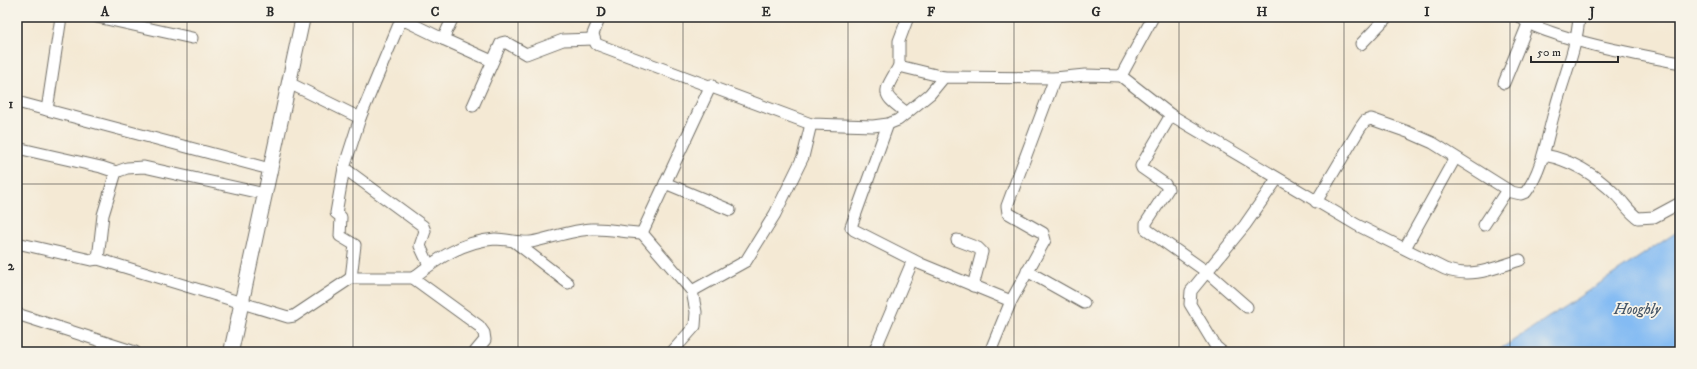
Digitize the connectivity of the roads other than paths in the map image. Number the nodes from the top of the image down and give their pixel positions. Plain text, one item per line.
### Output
1 (60, 17) edge
2 (97, 17) edge
3 (303, 17) edge
4 (453, 17) edge
5 (600, 17) edge
6 (908, 17) edge
7 (1153, 17) edge
8 (1387, 17) edge
9 (1578, 17) edge
10 (1524, 20) edge
11 (192, 38) dead end
12 (443, 39) junction
13 (594, 39) junction
14 (1577, 40) junction
15 (1361, 44) dead end
16 (492, 61) junction
17 (1680, 63) edge
18 (899, 66) junction
19 (1121, 76) junction
20 (944, 77) junction
21 (1055, 78) junction
22 (289, 83) junction
23 (1504, 83) dead end
24 (711, 85) junction
25 (17, 102) edge
26 (473, 106) dead end
27 (47, 110) junction
28 (907, 113) junction
29 (1172, 114) junction
30 (360, 118) junction
31 (811, 124) junction
32 (888, 124) junction
33 (17, 148) edge
34 (1544, 155) junction
35 (1456, 158) junction
36 (344, 168) junction
37 (270, 169) junction
38 (116, 172) junction
39 (1278, 179) junction
40 (665, 183) junction
41 (1507, 190) junction
42 (265, 194) junction
43 (1316, 202) junction
44 (1680, 203) edge
45 (730, 210) dead end
46 (1484, 225) dead end
47 (642, 233) junction
48 (957, 240) dead end
49 (515, 242) junction
50 (17, 243) edge
51 (1405, 248) junction
52 (98, 259) junction
53 (913, 260) junction
54 (1520, 260) dead end
55 (429, 265) junction
56 (1028, 271) junction
57 (1207, 272) junction
58 (351, 278) junction
59 (413, 278) junction
60 (568, 283) dead end
61 (973, 286) junction
62 (692, 291) junction
63 (1011, 301) junction
64 (242, 302) junction
65 (1084, 303) dead end
66 (1247, 307) dead end
67 (17, 314) edge
68 (1217, 350) edge
69 (135, 352) edge
70 (231, 352) edge
71 (475, 352) edge
72 (672, 352) edge
73 (874, 352) edge
74 (990, 352) edge

1 - 27 street
2 - 11 street
3 - 22 street
4 - 12 street
5 - 13 street
6 - 18 street
7 - 19 street
8 - 15 street
9 - 14 street
10 - 14 street
10 - 23 street
12 - 16 street
12 - 30 street
13 - 16 street
13 - 24 street
14 - 17 street
14 - 34 street
16 - 26 street
18 - 20 street
18 - 28 street
19 - 21 street
19 - 29 street
20 - 21 street
20 - 28 street
21 - 56 street
22 - 30 street
22 - 37 street
24 - 31 street
24 - 40 street
25 - 27 street
27 - 37 street
28 - 32 street
29 - 39 street
29 - 57 street
30 - 36 street
31 - 32 street
31 - 62 street
32 - 53 street
33 - 38 street
34 - 41 street
34 - 44 street
35 - 41 street
35 - 43 street
35 - 51 street
36 - 55 street
36 - 58 street
37 - 42 street
38 - 42 street
38 - 52 street
39 - 43 street
39 - 57 street
40 - 45 street
40 - 47 street
41 - 46 street
42 - 64 street
43 - 51 street
47 - 49 street
47 - 62 street
48 - 61 street
49 - 55 street
49 - 60 street
50 - 52 street
51 - 54 street
52 - 64 street
53 - 61 street
53 - 73 street
55 - 59 street
56 - 63 street
56 - 65 street
57 - 66 street
57 - 68 street
58 - 59 street
58 - 64 street
59 - 71 street
61 - 63 street
62 - 72 street
63 - 74 street
64 - 70 street
67 - 69 street

